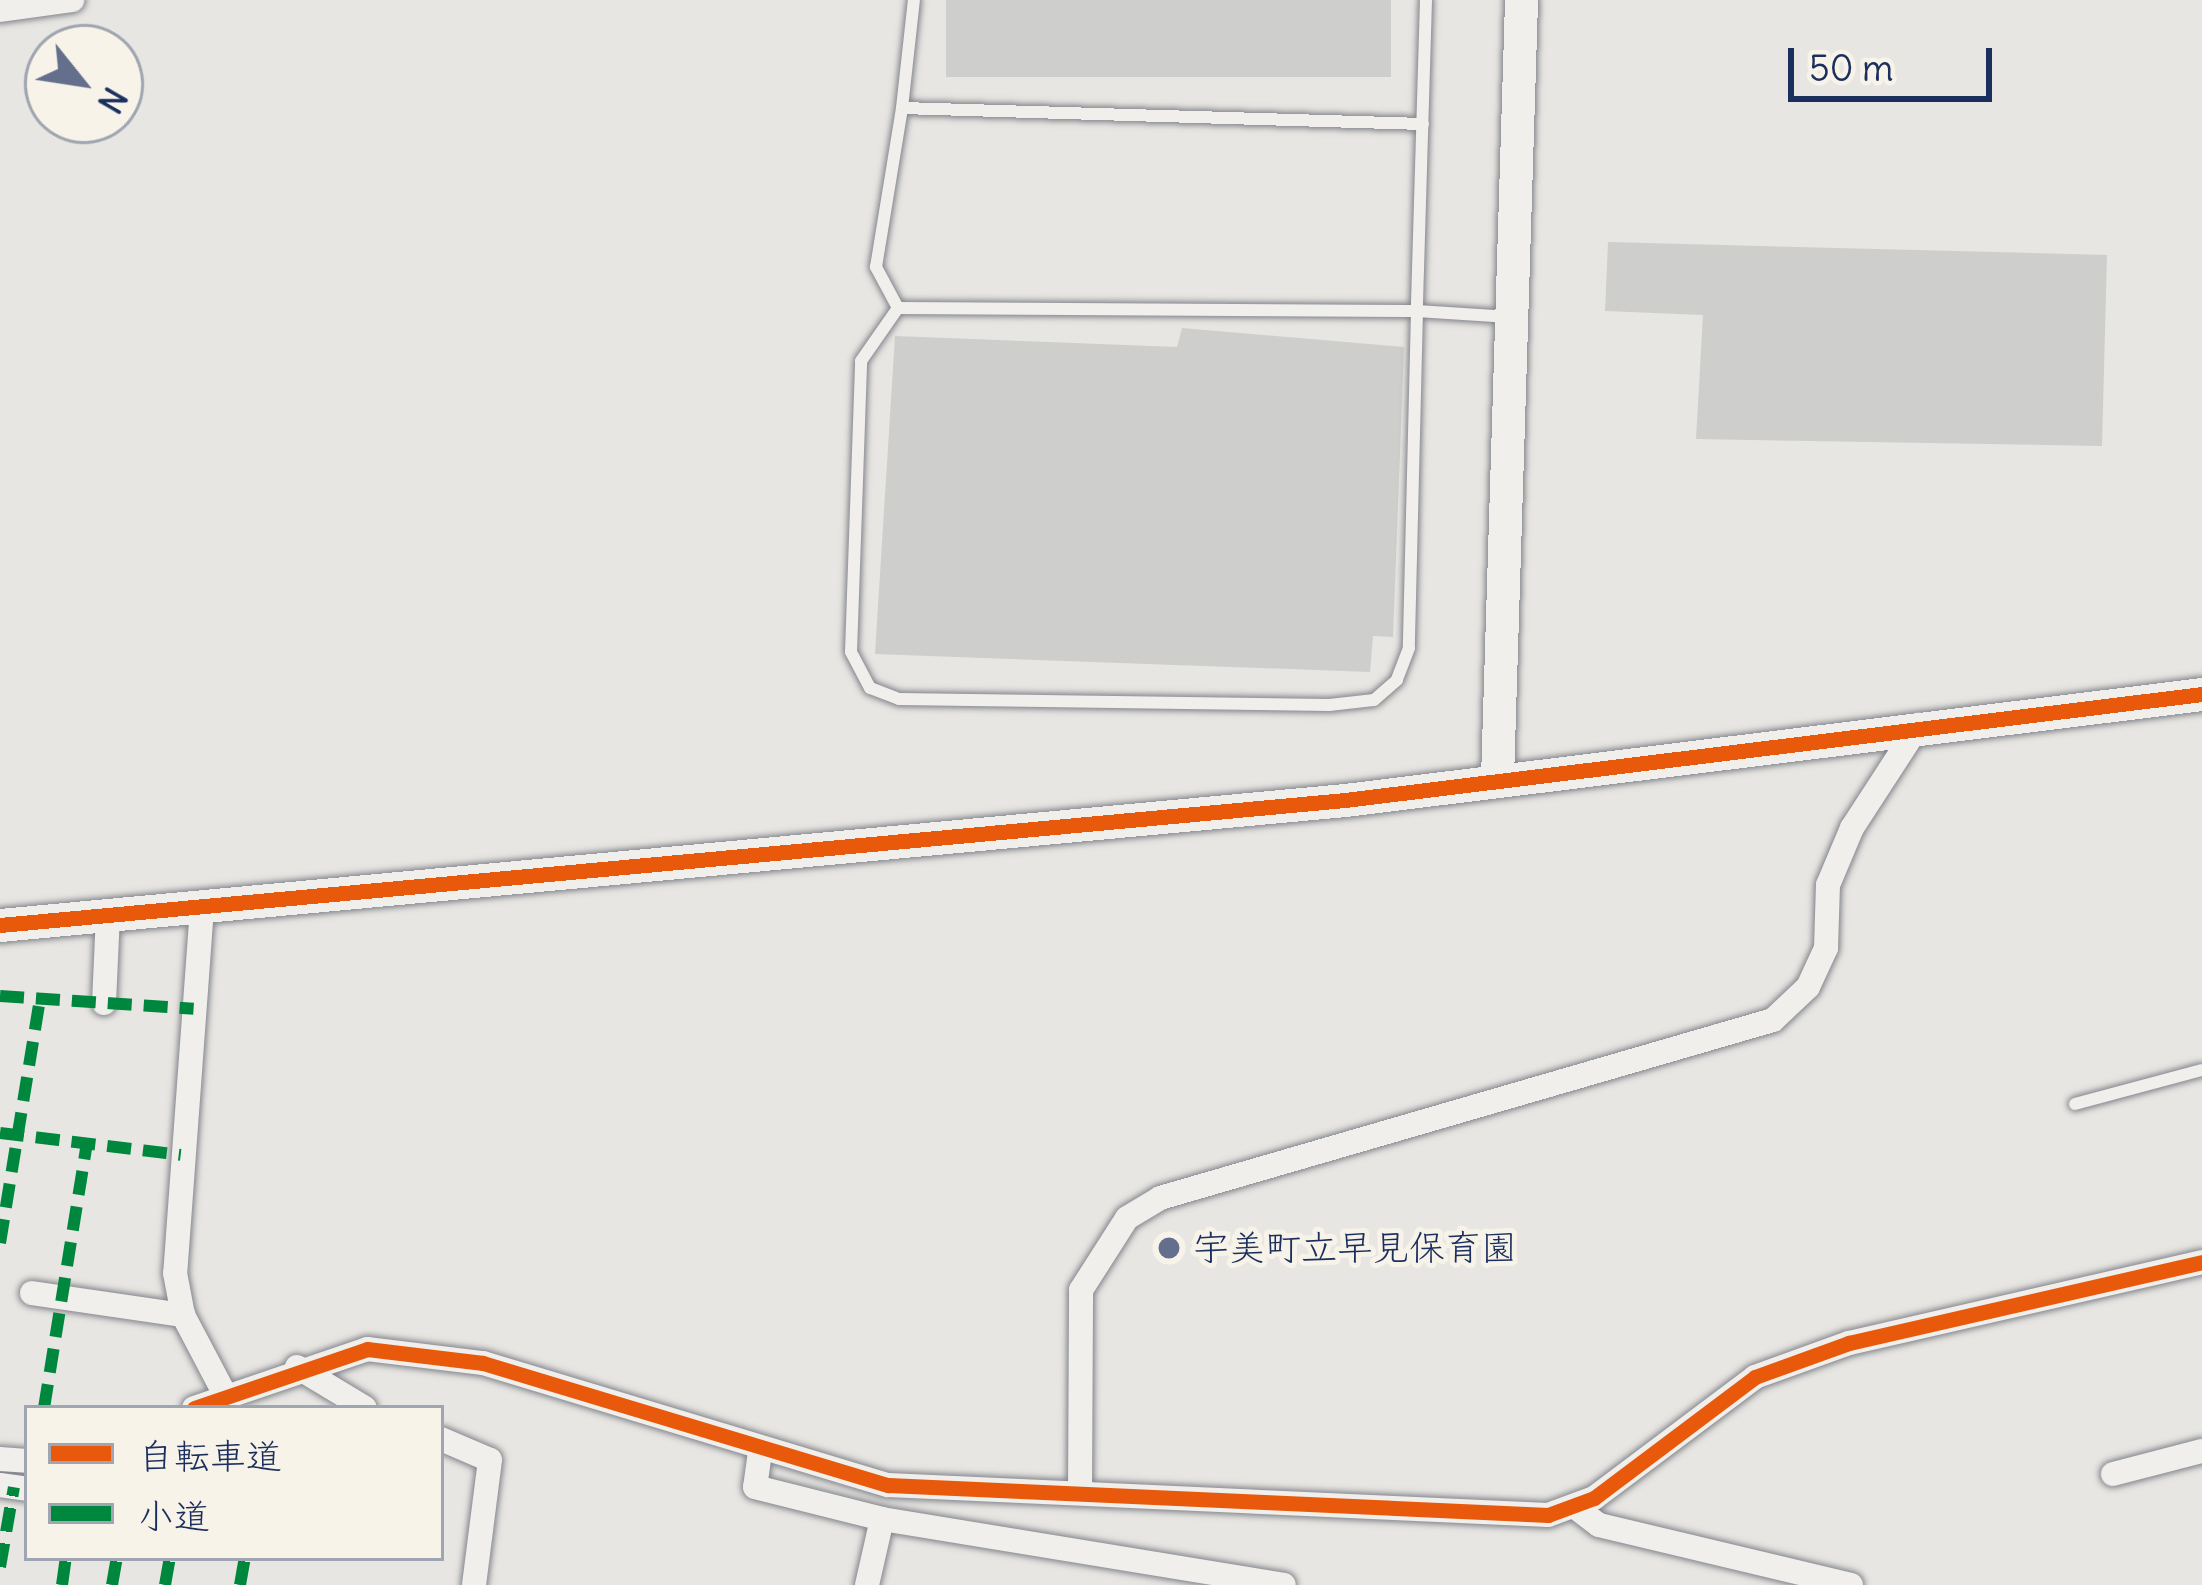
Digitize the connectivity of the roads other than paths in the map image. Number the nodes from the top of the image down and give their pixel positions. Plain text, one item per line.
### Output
1 (72, 0) edge
2 (914, 0) edge
3 (1426, 0) edge
4 (1521, 0) edge
5 (0, 10) edge
6 (902, 108) junction
7 (1423, 124) junction
8 (898, 308) junction
9 (1417, 311) junction
10 (1511, 317) junction
11 (2202, 694) edge
12 (1919, 725) junction
13 (1498, 778) junction
14 (202, 908) junction
15 (108, 916) junction
16 (0, 925) edge
17 (104, 1003) dead end
18 (2202, 1070) edge
19 (2075, 1104) dead end
20 (2202, 1262) edge
21 (32, 1293) dead end
22 (183, 1315) junction
23 (297, 1367) junction
24 (223, 1390) junction
25 (199, 1405) edge
26 (360, 1405) edge
27 (444, 1440) edge
28 (2202, 1451) edge
29 (760, 1452) junction
30 (2113, 1474) dead end
31 (1080, 1493) junction
32 (1575, 1507) junction
33 (882, 1519) junction
34 (474, 1585) edge
35 (867, 1585) edge
36 (1284, 1585) edge
37 (1851, 1585) edge

1 - 5 street
2 - 6 lane
3 - 7 lane
4 - 10 street
6 - 7 lane
6 - 8 lane
7 - 9 lane
8 - 9 lane
8 - 9 lane
9 - 10 lane
10 - 13 street
11 - 12 street
12 - 13 street
12 - 31 street
13 - 14 street
14 - 15 street
14 - 22 street
15 - 16 street
15 - 17 street
18 - 19 lane
20 - 32 street
21 - 22 street
22 - 24 street
23 - 24 street
23 - 26 street
23 - 29 street
24 - 25 street
27 - 34 street
28 - 30 street
29 - 31 street
29 - 33 street
31 - 32 street
32 - 37 street
33 - 35 street
33 - 36 street

